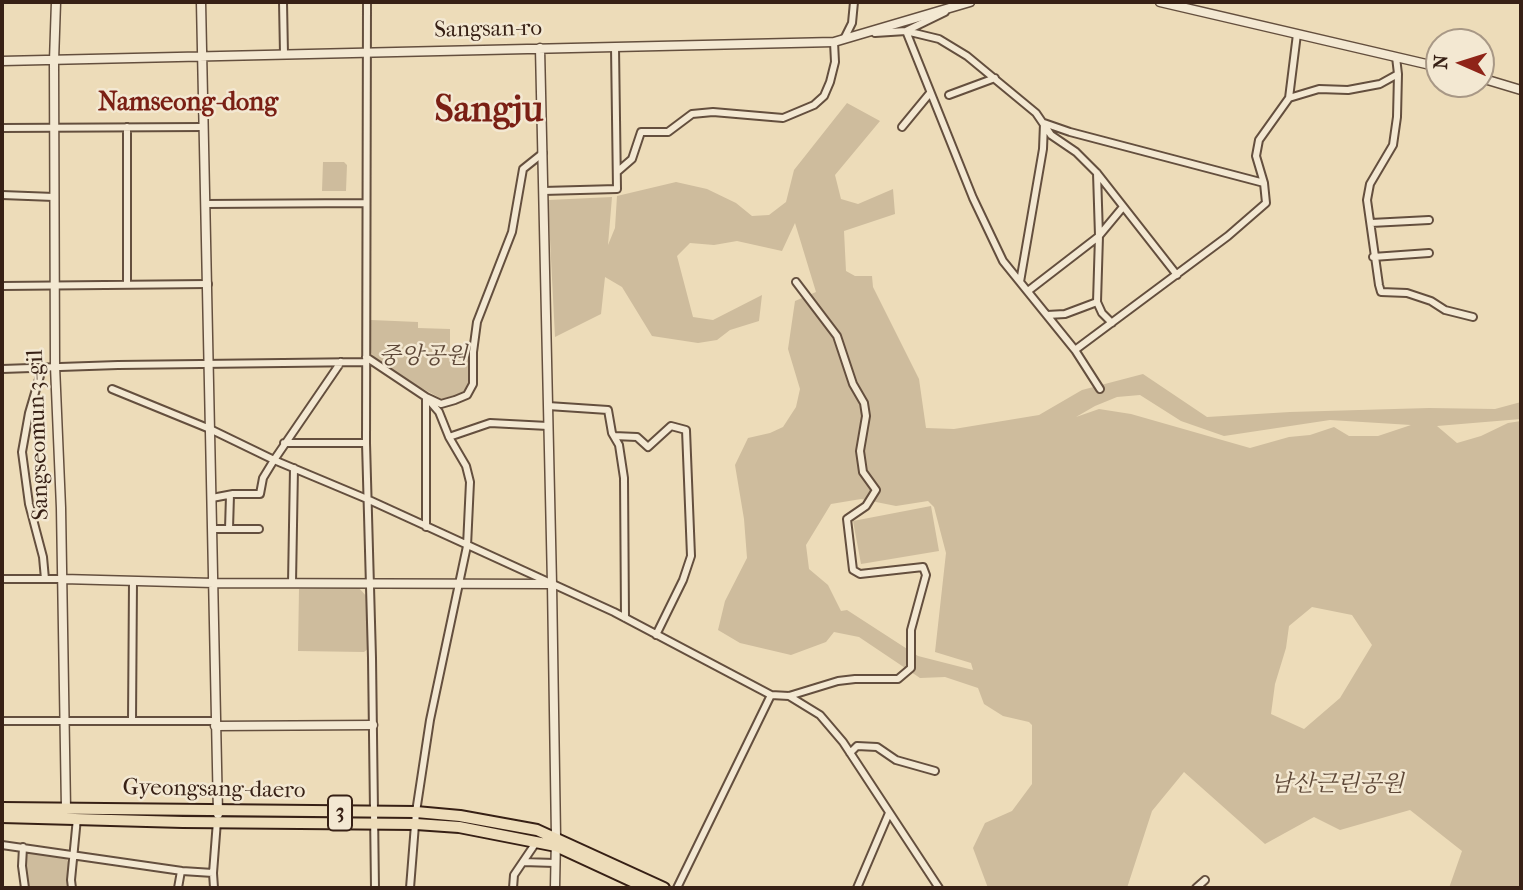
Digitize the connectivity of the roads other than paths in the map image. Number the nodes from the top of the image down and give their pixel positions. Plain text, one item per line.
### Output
1 (56, 2) edge
2 (201, 2) edge
3 (283, 2) edge
4 (367, 2) edge
5 (854, 2) edge
6 (968, 2) edge
7 (1160, 2) edge
8 (906, 31) junction
9 (866, 33) junction
10 (1297, 34) junction
11 (844, 39) junction
12 (834, 42) junction
13 (615, 47) junction
14 (540, 48) junction
15 (368, 53) junction
16 (284, 54) junction
17 (202, 55) junction
18 (1396, 57) junction
19 (2, 61) edge
20 (54, 61) junction
21 (1425, 63) edge
22 (1398, 74) junction
23 (995, 78) junction
24 (1495, 82) edge
25 (1521, 90) edge
26 (930, 93) junction
27 (949, 95) dead end
28 (1289, 98) junction
29 (1044, 123) junction
30 (54, 127) junction
31 (127, 127) junction
32 (203, 127) junction
33 (902, 127) dead end
34 (2, 128) edge
35 (543, 153) junction
36 (617, 172) junction
37 (1097, 173) junction
38 (1264, 183) junction
39 (543, 191) junction
40 (2, 195) edge
41 (54, 197) junction
42 (366, 203) junction
43 (205, 204) junction
44 (1123, 207) junction
45 (1429, 220) dead end
46 (1371, 223) junction
47 (1099, 236) junction
48 (1429, 253) dead end
49 (1373, 257) junction
50 (1177, 275) junction
51 (796, 282) dead end
52 (1020, 282) junction
53 (56, 284) junction
54 (127, 284) junction
55 (208, 284) junction
56 (2, 286) edge
57 (1028, 291) junction
58 (1097, 302) junction
59 (1047, 316) junction
60 (1473, 317) dead end
61 (1112, 323) junction
62 (1075, 350) junction
63 (366, 359) junction
64 (341, 362) junction
65 (209, 363) junction
66 (55, 366) junction
67 (2, 369) edge
68 (42, 369) junction
69 (112, 389) dead end
70 (1100, 389) dead end
71 (426, 397) junction
72 (548, 406) junction
73 (548, 426) junction
74 (209, 429) junction
75 (614, 436) junction
76 (449, 437) junction
77 (284, 443) junction
78 (366, 443) junction
79 (274, 460) junction
80 (294, 468) junction
81 (230, 495) junction
82 (212, 498) junction
83 (367, 499) junction
84 (426, 527) junction
85 (212, 529) junction
86 (229, 529) junction
87 (259, 529) dead end
88 (467, 546) junction
89 (2, 579) edge
90 (45, 579) junction
91 (63, 579) junction
92 (133, 581) junction
93 (213, 583) junction
94 (292, 583) junction
95 (370, 583) junction
96 (460, 583) junction
97 (552, 584) junction
98 (625, 618) junction
99 (656, 635) junction
100 (771, 695) junction
101 (789, 696) junction
102 (2, 721) edge
103 (64, 722) junction
104 (132, 722) junction
105 (215, 724) junction
106 (373, 726) junction
107 (850, 753) junction
108 (936, 771) dead end
109 (2, 808) edge
110 (66, 809) junction
111 (889, 813) junction
112 (218, 816) junction
113 (2, 817) edge
114 (77, 818) junction
115 (372, 818) junction
116 (416, 818) junction
117 (537, 841) junction
118 (556, 842) junction
119 (2, 845) edge
120 (23, 847) junction
121 (73, 855) junction
122 (523, 862) junction
123 (555, 863) junction
124 (181, 871) junction
125 (213, 873) junction
126 (1205, 880) dead end
127 (25, 888) edge
128 (72, 888) edge
129 (178, 888) edge
130 (214, 888) edge
131 (374, 888) edge
132 (410, 888) edge
133 (513, 888) edge
134 (555, 888) edge
135 (647, 888) edge
136 (664, 888) edge
137 (677, 888) edge
138 (857, 888) edge
139 (939, 888) edge
140 (1196, 888) edge

1 - 20 street, Sangseomun 3-gil
2 - 17 street
3 - 16 street
4 - 15 street
5 - 11 street
6 - 8 street
6 - 9 street, Sangsan-ro
7 - 10 street
8 - 9 street
8 - 23 street
8 - 26 street
9 - 11 street, Sangsan-ro
10 - 18 street
10 - 28 street
11 - 12 street, Sangsan-ro
12 - 13 street, Sangsan-ro
12 - 36 street
13 - 14 street, Sangsan-ro
13 - 36 street
14 - 15 street, Sangsan-ro
14 - 35 street
15 - 16 street, Sangsan-ro
15 - 42 street
16 - 17 street, Sangsan-ro
17 - 20 street, Sangsan-ro
17 - 32 street
18 - 21 street
18 - 22 street
19 - 20 street, Sangsan-ro
20 - 30 street, Sangseomun 3-gil
22 - 28 street
22 - 46 street
23 - 27 street
23 - 29 street
24 - 25 street
26 - 33 street
26 - 52 street
28 - 38 street
29 - 37 street
29 - 38 street
29 - 52 street
30 - 31 street
30 - 34 street
30 - 41 street, Sangseomun 3-gil
31 - 32 street
31 - 54 street
32 - 43 street
35 - 39 street
35 - 71 street
36 - 39 street
37 - 44 street
37 - 47 street
38 - 50 street
39 - 72 street
40 - 41 street
41 - 53 street, Sangseomun 3-gil
42 - 43 street
42 - 63 street
43 - 55 street
44 - 47 street
44 - 50 street
45 - 46 street
46 - 49 street
47 - 57 street
47 - 58 street
48 - 49 street
49 - 60 street
50 - 61 street
51 - 101 street
52 - 57 street
53 - 54 street
53 - 56 street
53 - 66 street, Sangseomun 3-gil
54 - 55 street
55 - 65 street
57 - 59 street
58 - 59 street
58 - 61 street
59 - 62 street
61 - 62 street
62 - 70 street
63 - 64 street
63 - 71 street
63 - 78 street
64 - 65 street
64 - 77 street
65 - 66 street
65 - 74 street
66 - 68 street
66 - 91 street, Sangseomun 3-gil
67 - 68 street
68 - 90 street
69 - 74 street
71 - 76 street
71 - 84 street
72 - 73 street
72 - 75 street
73 - 76 street
73 - 97 street
74 - 79 street
74 - 82 street
75 - 98 street
75 - 99 street
76 - 88 street
77 - 78 street
77 - 79 street
78 - 83 street
79 - 80 street
79 - 81 street
80 - 83 street
80 - 94 street
81 - 82 street
81 - 86 street
82 - 85 street
83 - 84 street
83 - 95 street
84 - 88 street
85 - 86 street
85 - 93 street
86 - 87 street
88 - 96 street
88 - 97 street
89 - 90 street
90 - 91 street
91 - 92 street
91 - 103 street, Sangseomun 3-gil
92 - 93 street
92 - 104 street
93 - 94 street
93 - 105 street
94 - 95 street
95 - 96 street
95 - 106 street
96 - 97 street
96 - 116 street
97 - 98 street
97 - 118 street
98 - 99 street
99 - 100 street
100 - 101 street
100 - 137 street
101 - 107 street
102 - 103 street
103 - 104 street
103 - 110 street, Sangseomun 3-gil
104 - 105 street
105 - 106 street
105 - 112 street
106 - 115 street
107 - 108 street
107 - 111 street
109 - 110 main road, Gyeongsang-daero / 3
110 - 112 main road, Gyeongsang-daero / 3
111 - 138 street
111 - 139 street
112 - 114 main road, Gyeongsang-daero / 3
112 - 115 main road, Gyeongsang-daero / 3
112 - 125 street
113 - 114 main road, Gyeongsang-daero / 3
114 - 121 street
115 - 116 main road, Gyeongsang-daero / 3
115 - 131 street
116 - 117 main road, Gyeongsang-daero / 3
116 - 118 main road, Gyeongsang-daero / 3
116 - 132 street
117 - 118 main road, Gyeongsang-daero / 3
117 - 122 street
118 - 123 street
118 - 135 main road, Gyeongsang-daero / 3
118 - 136 main road, Gyeongsang-daero / 3
119 - 120 street
120 - 121 street
120 - 127 street
121 - 124 street
121 - 128 street
122 - 123 street
122 - 133 street
123 - 134 street
124 - 125 street
124 - 129 street
125 - 130 street
126 - 140 street

